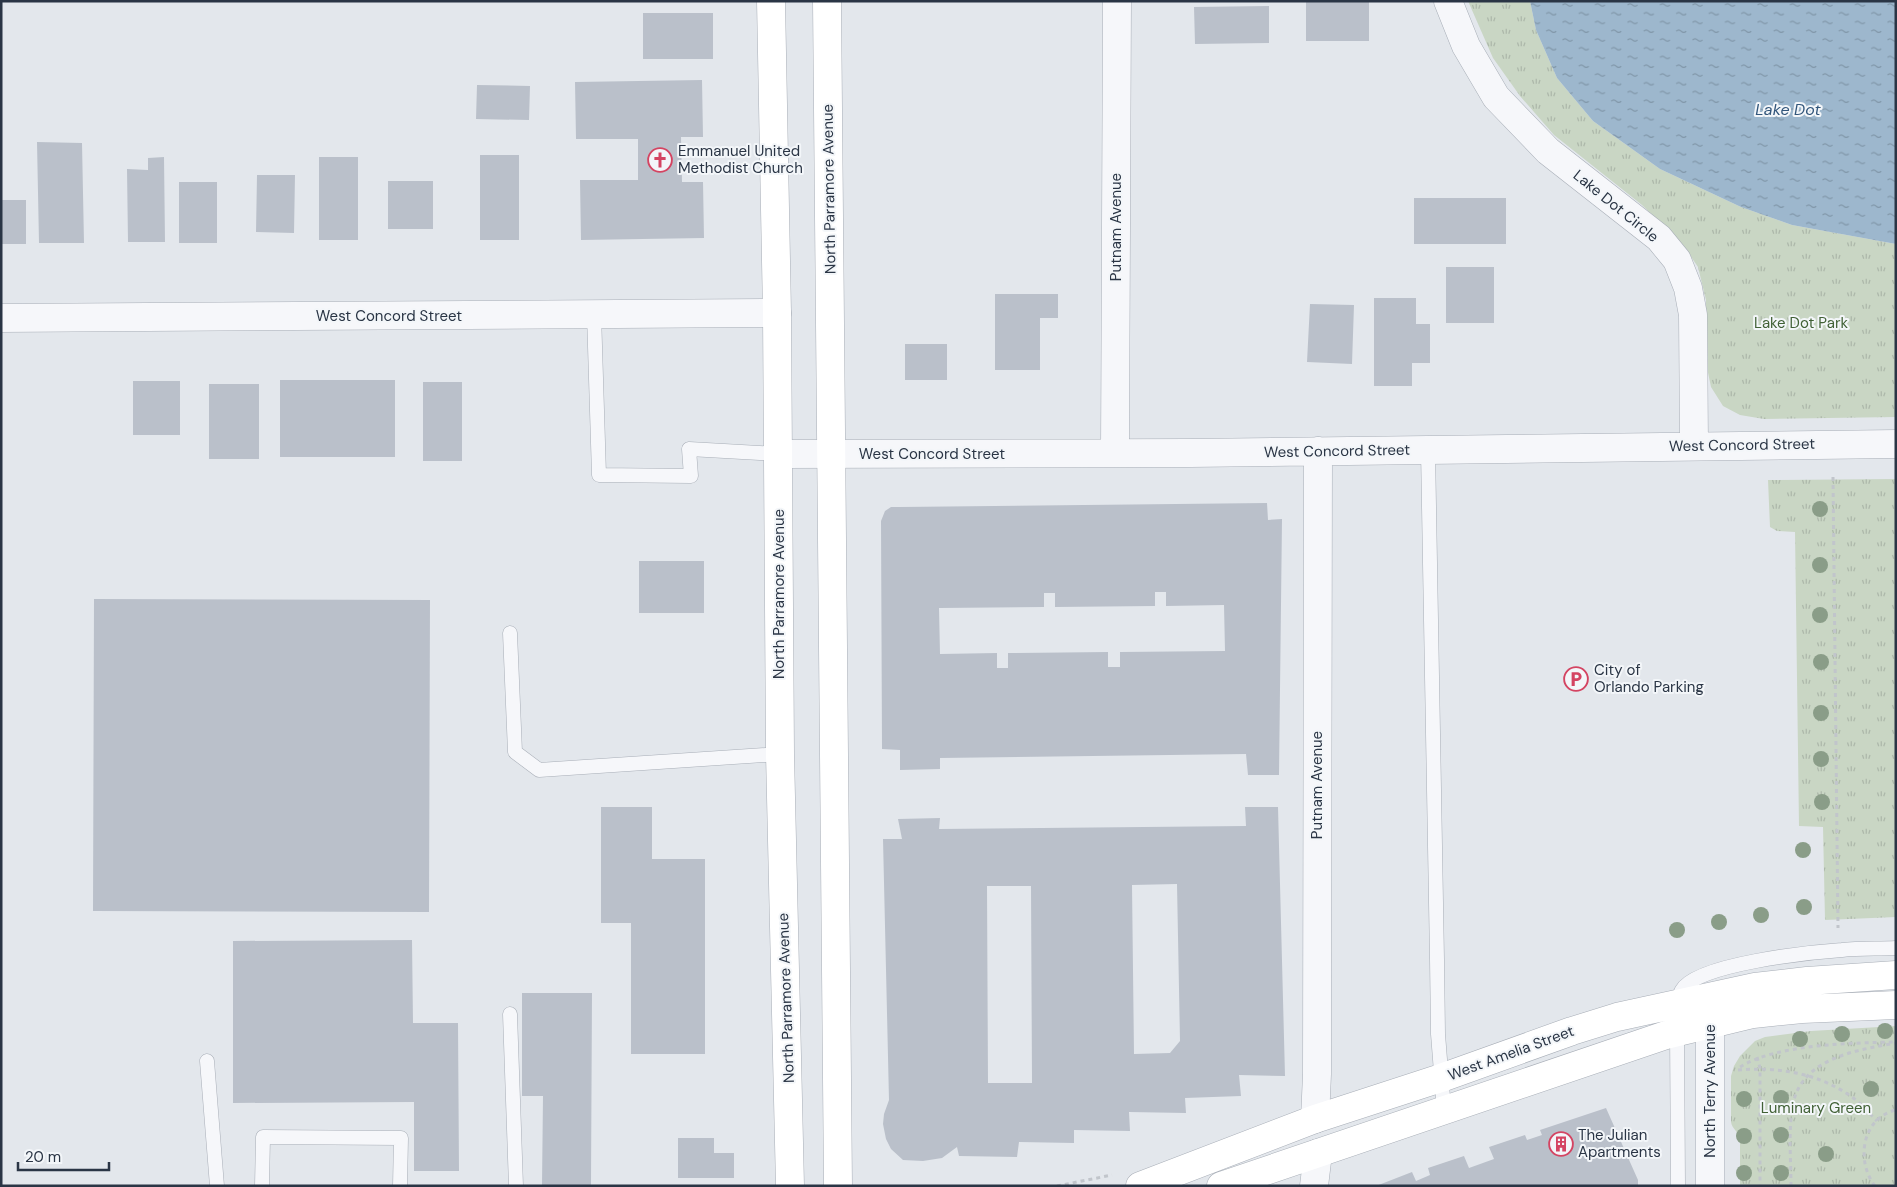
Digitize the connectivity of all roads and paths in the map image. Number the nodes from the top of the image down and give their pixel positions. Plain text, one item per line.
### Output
1 (772, 1) edge
2 (827, 1) edge
3 (1117, 1) edge
4 (1448, 1) edge
5 (777, 313) junction
6 (594, 314) junction
7 (1, 318) edge
8 (1896, 444) edge
9 (1694, 446) junction
10 (1428, 450) junction
11 (1318, 451) junction
12 (1115, 453) junction
13 (778, 454) junction
14 (831, 454) junction
15 (1833, 476) dead end
16 (510, 633) dead end
17 (780, 754) junction
18 (1838, 930) dead end
19 (1896, 948) edge
20 (1896, 975) edge
21 (1710, 997) junction
22 (1678, 1003) junction
23 (1896, 1005) edge
24 (510, 1014) dead end
25 (1710, 1025) junction
26 (1677, 1032) junction
27 (1896, 1042) edge
28 (1757, 1057) junction
29 (207, 1061) dead end
30 (1760, 1068) junction
31 (1807, 1076) junction
32 (1442, 1078) junction
33 (1444, 1110) junction
34 (1896, 1110) edge
35 (1315, 1119) junction
36 (1877, 1121) junction
37 (1318, 1153) junction
38 (1874, 1185) edge
39 (217, 1186) edge
40 (262, 1186) edge
41 (400, 1186) edge
42 (516, 1186) edge
43 (790, 1186) edge
44 (838, 1186) edge
45 (1140, 1186) edge
46 (1221, 1186) edge
47 (1314, 1186) edge
48 (1678, 1186) edge
49 (1710, 1186) edge
50 (1760, 1186) edge
51 (1791, 1186) edge

1 - 5 street, North Parramore Avenue
2 - 14 street, North Parramore Avenue
3 - 12 street, Putnam Avenue
4 - 9 street, Lake Dot Circle
5 - 6 street, West Concord Street
5 - 13 street, North Parramore Avenue
6 - 7 street, West Concord Street
6 - 13 lane
8 - 9 street, West Concord Street
9 - 10 street, West Concord Street
10 - 11 street, West Concord Street
10 - 32 lane
11 - 12 street, West Concord Street
11 - 35 street, Putnam Avenue
12 - 14 street, West Concord Street
13 - 14 street, West Concord Street
13 - 17 street, North Parramore Avenue
14 - 44 street, North Parramore Avenue
15 - 18 path
16 - 17 lane
17 - 43 street, North Parramore Avenue
19 - 22 lane
20 - 21 street, West Amelia Street
21 - 22 street, West Amelia Street
21 - 25 street, North Terry Avenue
22 - 26 lane
22 - 32 street, West Amelia Street
23 - 25 street, West Amelia Street
24 - 42 lane
25 - 26 street, West Amelia Street
25 - 49 street, North Terry Avenue
26 - 33 street, West Amelia Street
26 - 48 lane
27 - 28 path
27 - 31 path
28 - 30 path
28 - 30 path
29 - 39 lane
30 - 31 path
30 - 50 path
31 - 36 path
31 - 51 path
32 - 33 lane
32 - 35 street, West Amelia Street
33 - 37 street, West Amelia Street
34 - 36 path
35 - 45 street, West Amelia Street
36 - 38 path
37 - 46 street, West Amelia Street
37 - 47 street
40 - 41 lane

